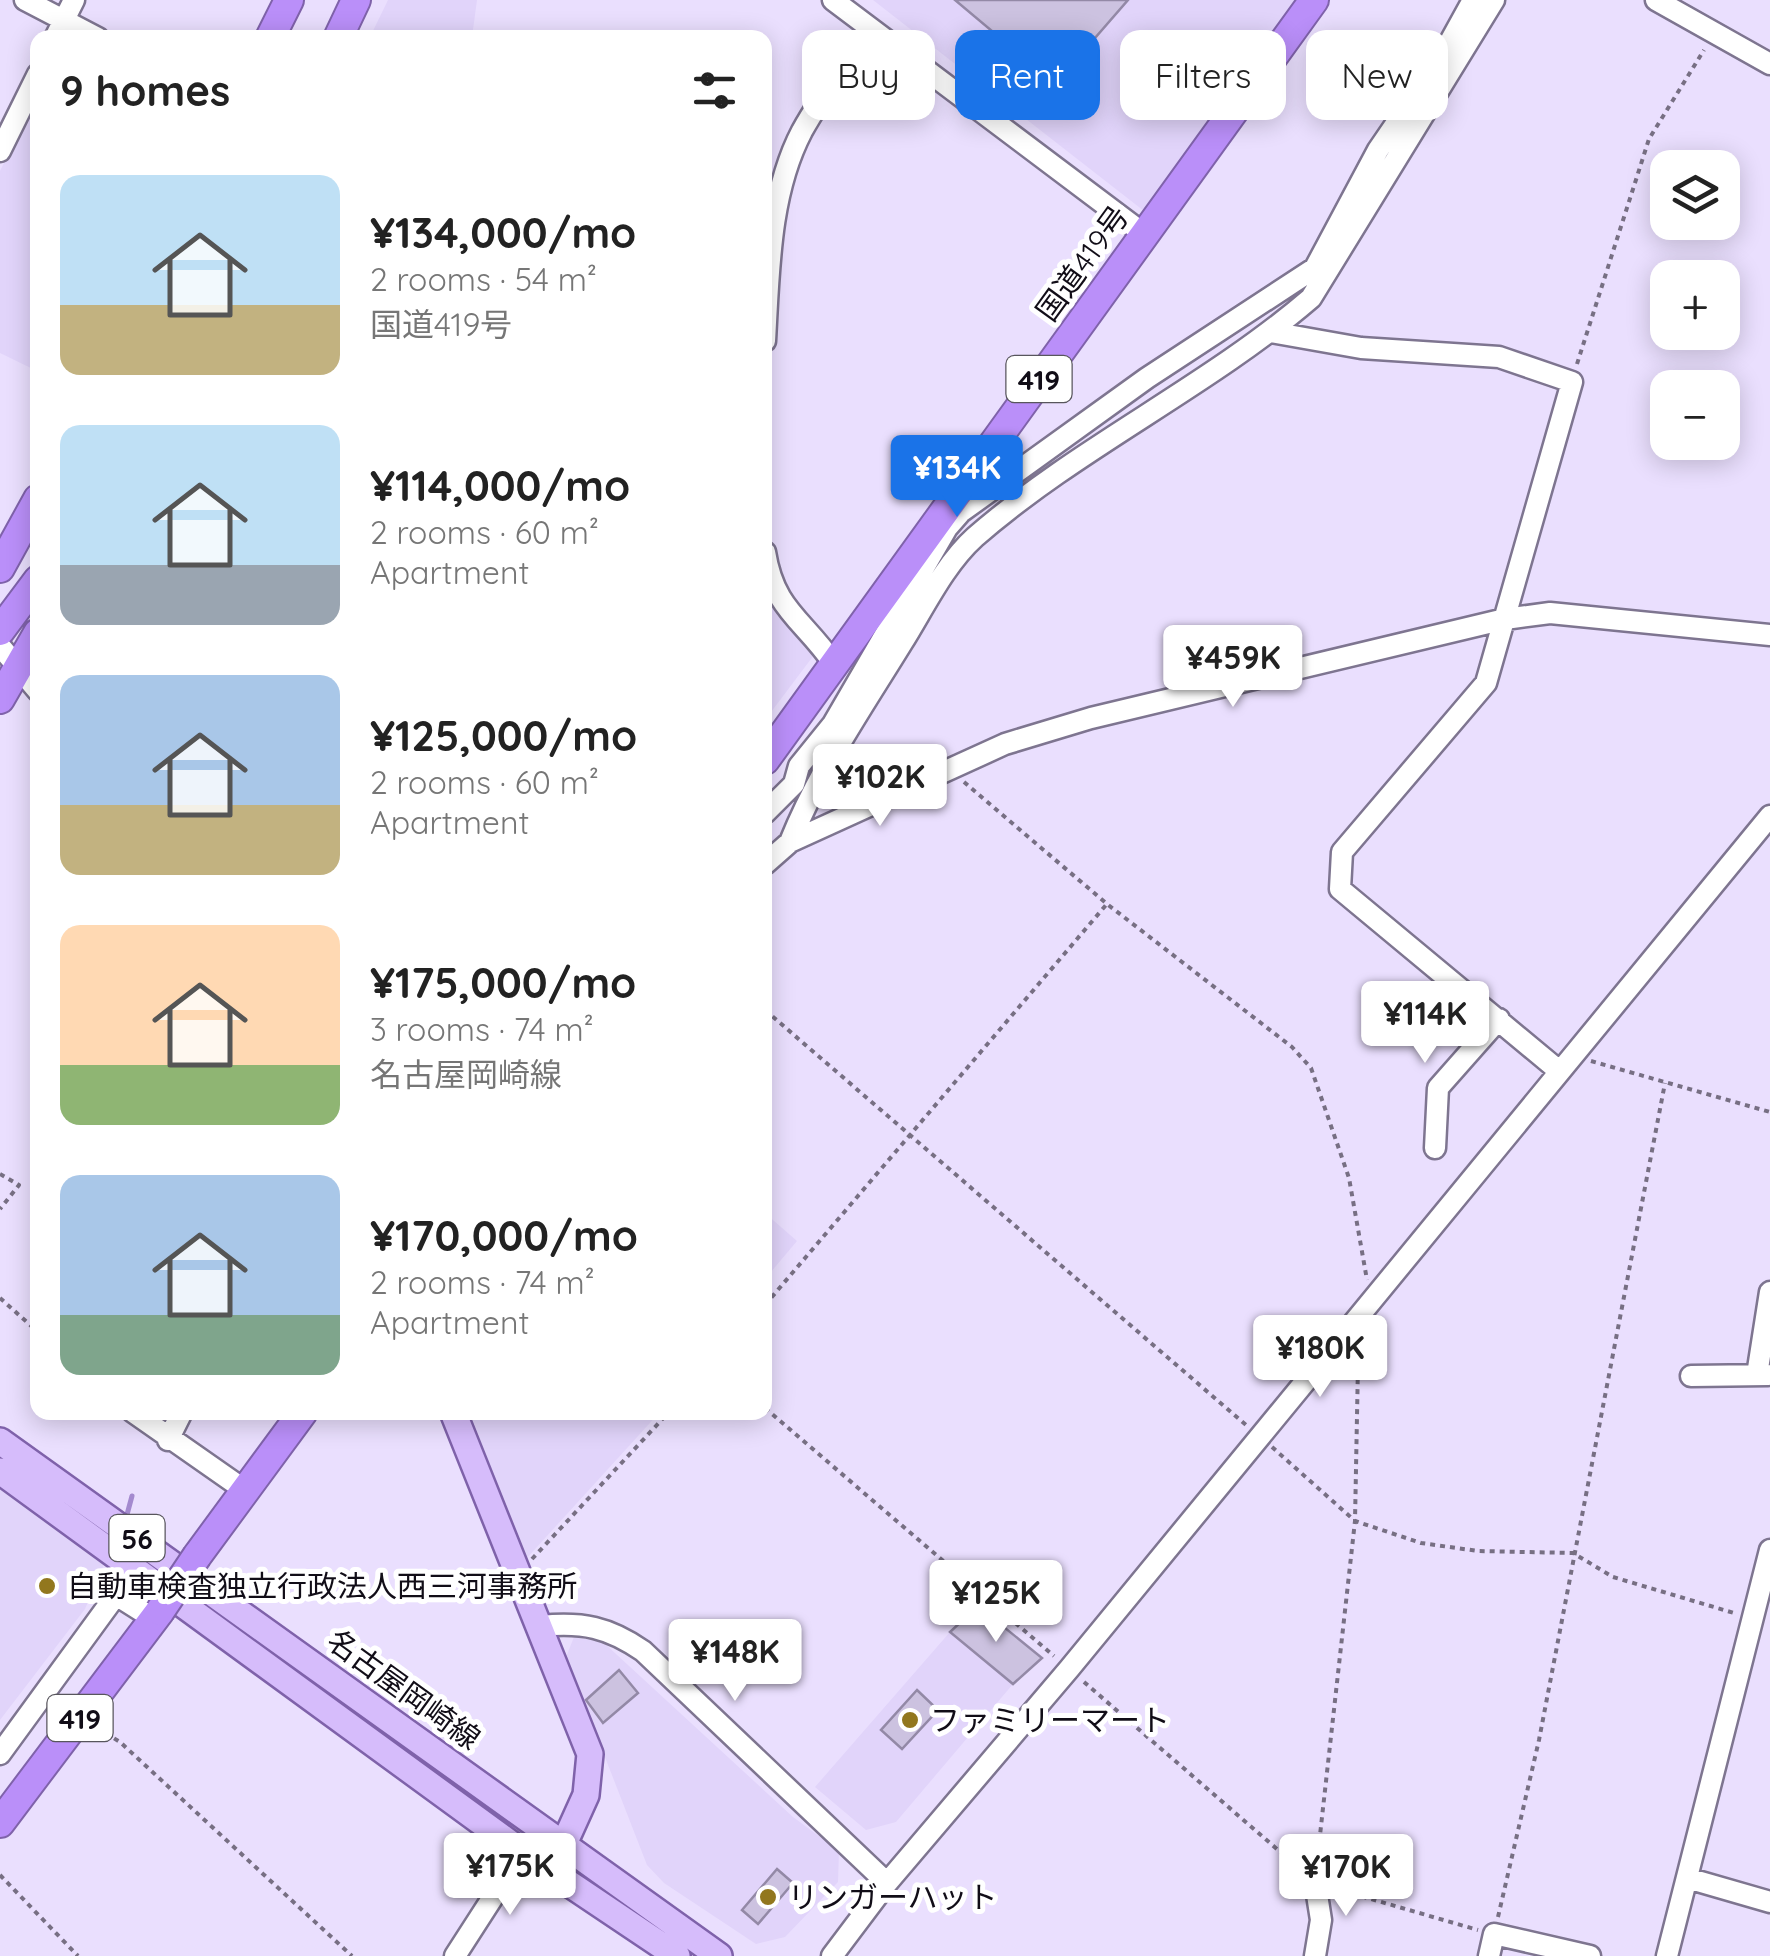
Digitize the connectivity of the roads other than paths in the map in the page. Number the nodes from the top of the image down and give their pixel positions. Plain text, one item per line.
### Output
1 (25, 0) edge
2 (288, 0) edge
3 (356, 0) edge
4 (833, 0) edge
5 (1314, 0) edge
6 (1474, 0) edge
7 (1494, 0) edge
8 (1656, 0) edge
9 (64, 19) edge
10 (870, 28) junction
11 (274, 30) edge
12 (342, 30) edge
13 (1770, 64) edge
14 (30, 90) edge
15 (0, 151) edge
16 (1144, 234) junction
17 (772, 235) edge
18 (1272, 332) junction
19 (30, 514) edge
20 (0, 568) edge
21 (772, 581) edge
22 (30, 591) edge
23 (1505, 618) junction
24 (0, 631) edge
25 (1770, 635) edge
26 (0, 646) edge
27 (30, 648) edge
28 (834, 664) junction
29 (18, 670) junction
30 (30, 683) edge
31 (0, 699) edge
32 (772, 750) edge
33 (772, 806) edge
34 (1770, 816) edge
35 (790, 842) junction
36 (1762, 842) edge
37 (772, 858) edge
38 (1498, 1019) junction
39 (1565, 1062) junction
40 (1434, 1148) dead end
41 (1770, 1292) edge
42 (1763, 1375) edge
43 (1691, 1376) dead end
44 (143, 1420) edge
45 (178, 1420) edge
46 (297, 1420) edge
47 (456, 1420) edge
48 (168, 1440) junction
49 (0, 1441) edge
50 (0, 1471) edge
51 (246, 1491) junction
52 (1770, 1550) edge
53 (1766, 1579) edge
54 (157, 1615) junction
55 (541, 1626) junction
56 (0, 1754) edge
57 (0, 1823) edge
58 (563, 1846) junction
59 (522, 1852) junction
60 (1686, 1878) junction
61 (1315, 1882) road end
62 (887, 1884) junction
63 (1770, 1902) edge
64 (456, 1956) edge
65 (677, 1956) edge
66 (719, 1956) edge
67 (832, 1956) edge
68 (1314, 1956) edge
69 (1489, 1956) edge
70 (1590, 1956) edge
71 (1667, 1956) edge

1 - 9 street
2 - 11 highway
3 - 12 highway
4 - 10 street
5 - 16 highway, 国道419号 / 419
6 - 33 street
7 - 18 street
8 - 13 street
10 - 16 street
10 - 17 street
14 - 15 street
16 - 28 highway, 国道419号 / 419
18 - 23 street
18 - 35 street
19 - 20 highway
21 - 28 street
22 - 24 highway
23 - 25 street
23 - 35 street
23 - 38 street
26 - 29 street
27 - 29 highway
28 - 32 highway, 国道419号 / 419
29 - 30 street
29 - 31 highway
34 - 36 street
35 - 37 street
36 - 39 street
38 - 39 street
38 - 40 street
39 - 62 street
41 - 42 street
42 - 43 street
44 - 48 street
45 - 48 street
46 - 51 highway, 419
47 - 55 main road
48 - 51 street
49 - 58 main road, 名古屋岡崎線 / 56
50 - 59 main road, 名古屋岡崎線 / 56
51 - 54 highway, 419, bridge
52 - 53 street
53 - 60 street
54 - 56 street
54 - 57 highway, 419
55 - 58 main road
55 - 62 street
58 - 66 main road, 名古屋岡崎線 / 56
59 - 64 street
59 - 65 main road, 名古屋岡崎線 / 56
60 - 63 street
60 - 71 street
61 - 68 street
62 - 67 street
69 - 70 street

